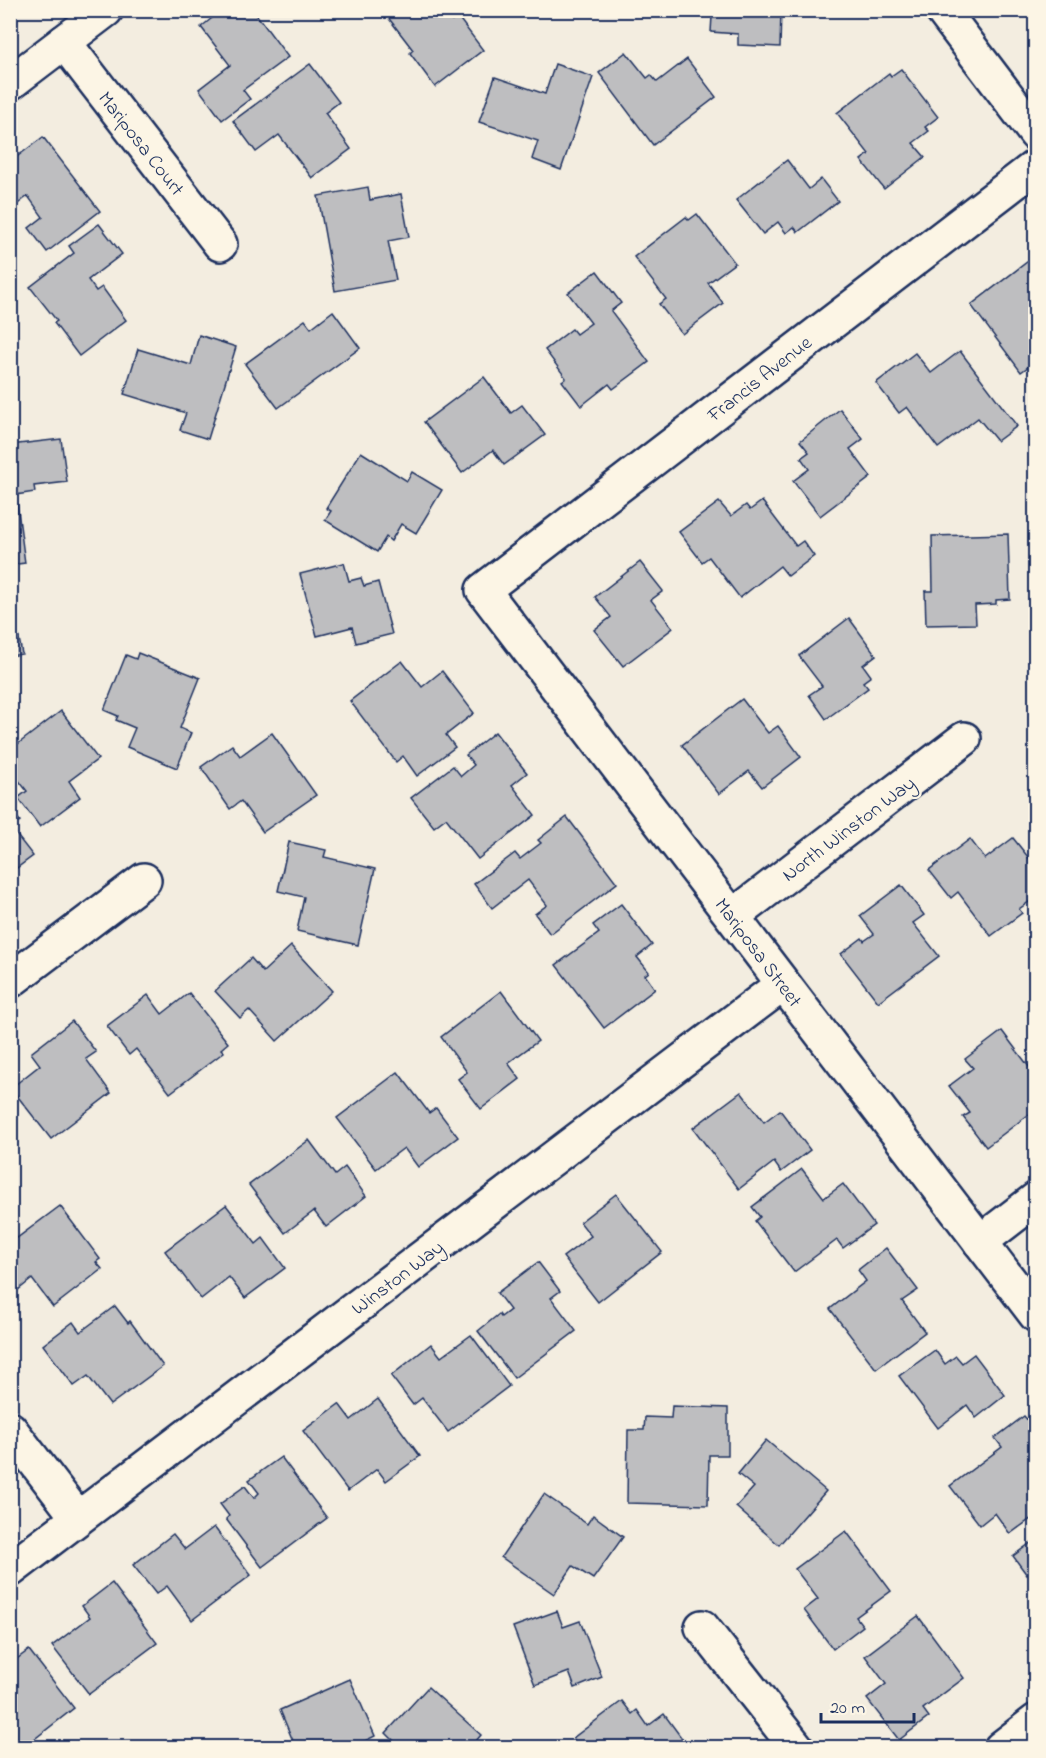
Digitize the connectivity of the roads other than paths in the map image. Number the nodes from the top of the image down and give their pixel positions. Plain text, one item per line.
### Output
1 (106, 10) edge
2 (942, 10) edge
3 (64, 42) junction
4 (10, 83) edge
5 (1035, 134) edge
6 (1035, 166) edge
7 (220, 244) dead end
8 (483, 590) joint
9 (964, 739) dead end
10 (144, 880) dead end
11 (732, 916) junction
12 (10, 981) edge
13 (783, 984) junction
14 (1035, 1199) edge
15 (980, 1242) junction
16 (1035, 1315) edge
17 (10, 1429) edge
18 (78, 1518) junction
19 (10, 1570) edge
20 (702, 1626) dead end
21 (1035, 1721) edge
22 (796, 1748) edge
23 (1001, 1748) edge

1 - 3 street
2 - 5 street
3 - 4 street
3 - 7 street, Mariposa Court
6 - 8 street, Francis Avenue
8 - 11 street, Mariposa Street
9 - 11 street, North Winston Way
10 - 12 street
11 - 13 street, Mariposa Street
13 - 15 street, Mariposa Street
13 - 18 street, Winston Way
14 - 15 street
15 - 16 street, Mariposa Street
17 - 18 street
18 - 19 street, Winston Way
20 - 22 street
21 - 23 street

